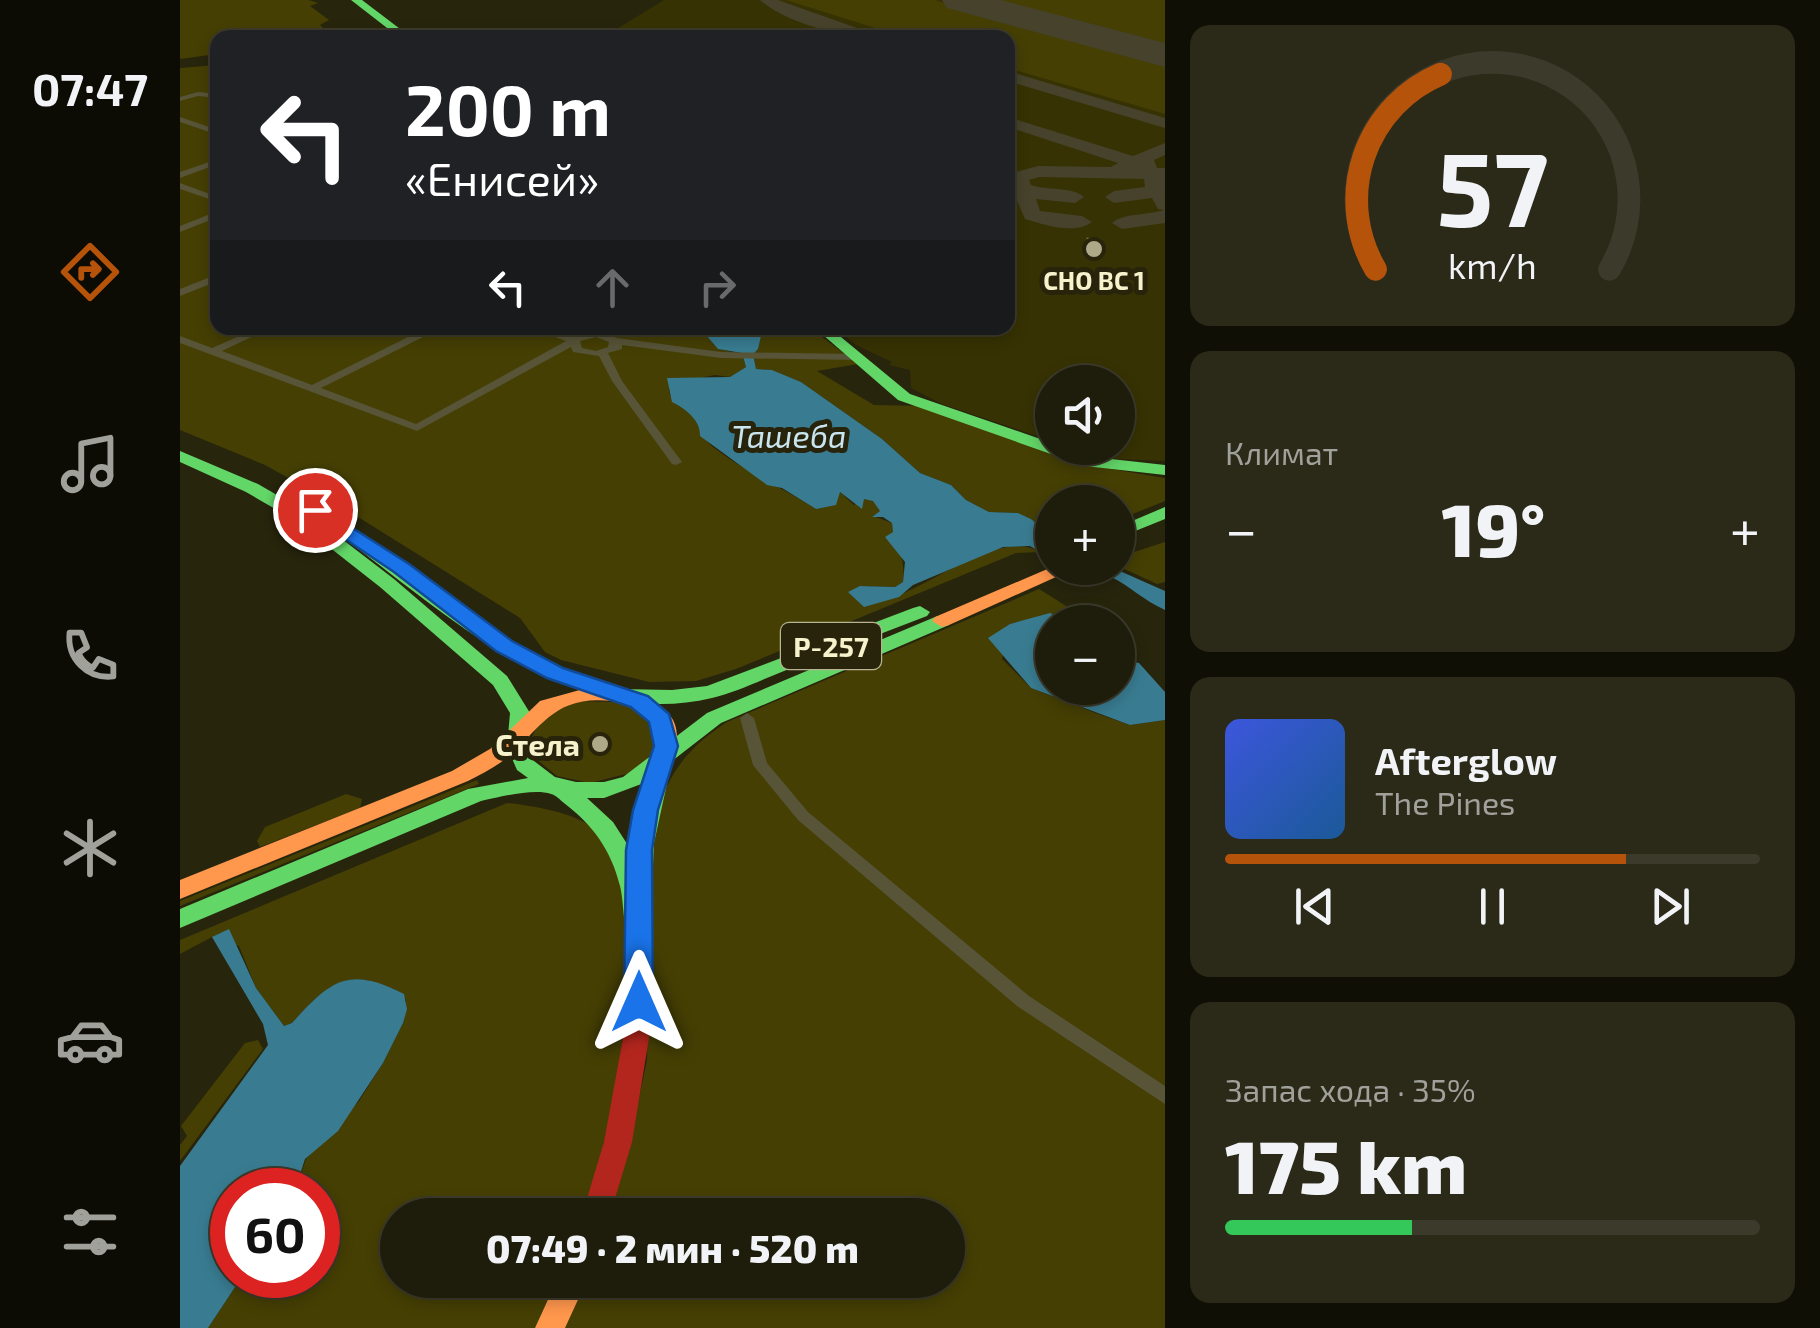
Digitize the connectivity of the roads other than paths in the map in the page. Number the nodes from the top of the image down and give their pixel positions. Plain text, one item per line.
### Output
1 (356, 0) edge
2 (393, 30) edge
3 (210, 95) edge
4 (180, 99) edge
5 (180, 119) edge
6 (210, 130) edge
7 (210, 164) edge
8 (180, 175) edge
9 (180, 186) edge
10 (210, 187) edge
11 (210, 197) edge
12 (210, 217) edge
13 (180, 229) edge
14 (210, 281) edge
15 (180, 293) edge
16 (249, 335) edge
17 (419, 335) edge
18 (561, 335) edge
19 (588, 335) joint
20 (830, 335) edge
21 (180, 339) edge
22 (575, 340) junction
23 (611, 347) junction
24 (213, 351) junction
25 (720, 356) joint
26 (856, 357) junction
27 (312, 389) junction
28 (180, 443) edge
29 (180, 456) edge
30 (676, 462) dead end
31 (1165, 471) edge
32 (1165, 512) edge
33 (1135, 525) edge
34 (1165, 530) edge
35 (1135, 540) edge
36 (1035, 573) edge
37 (1035, 574) edge
38 (615, 694) junction
39 (747, 718) dead end
40 (522, 729) junction
41 (663, 755) junction
42 (556, 786) junction
43 (180, 890) edge
44 (637, 913) junction
45 (180, 919) edge
46 (1165, 1096) edge
47 (601, 1198) edge
48 (564, 1298) edge
49 (550, 1328) edge

1 - 2 main road
3 - 4 street
5 - 6 street
7 - 8 street
8 - 10 street
9 - 11 street
12 - 13 street
14 - 15 street
16 - 24 street
17 - 27 street
18 - 22 street
19 - 22 street
19 - 23 street
20 - 26 main road
21 - 24 street
22 - 23 street
22 - 27 street
23 - 25 street
23 - 30 street
24 - 27 street
25 - 26 street
26 - 31 main road
28 - 38 main road, Р-257
29 - 40 main road
32 - 33 main road
34 - 35 main road
36 - 38 main road, Р-257
37 - 41 main road, Р-257
38 - 40 main road, Р-257
38 - 41 main road, Р-257
39 - 46 street
40 - 42 main road
40 - 43 main road
41 - 42 main road, Р-257
41 - 44 main road
42 - 44 main road
42 - 45 main road
44 - 47 main road
48 - 49 main road

